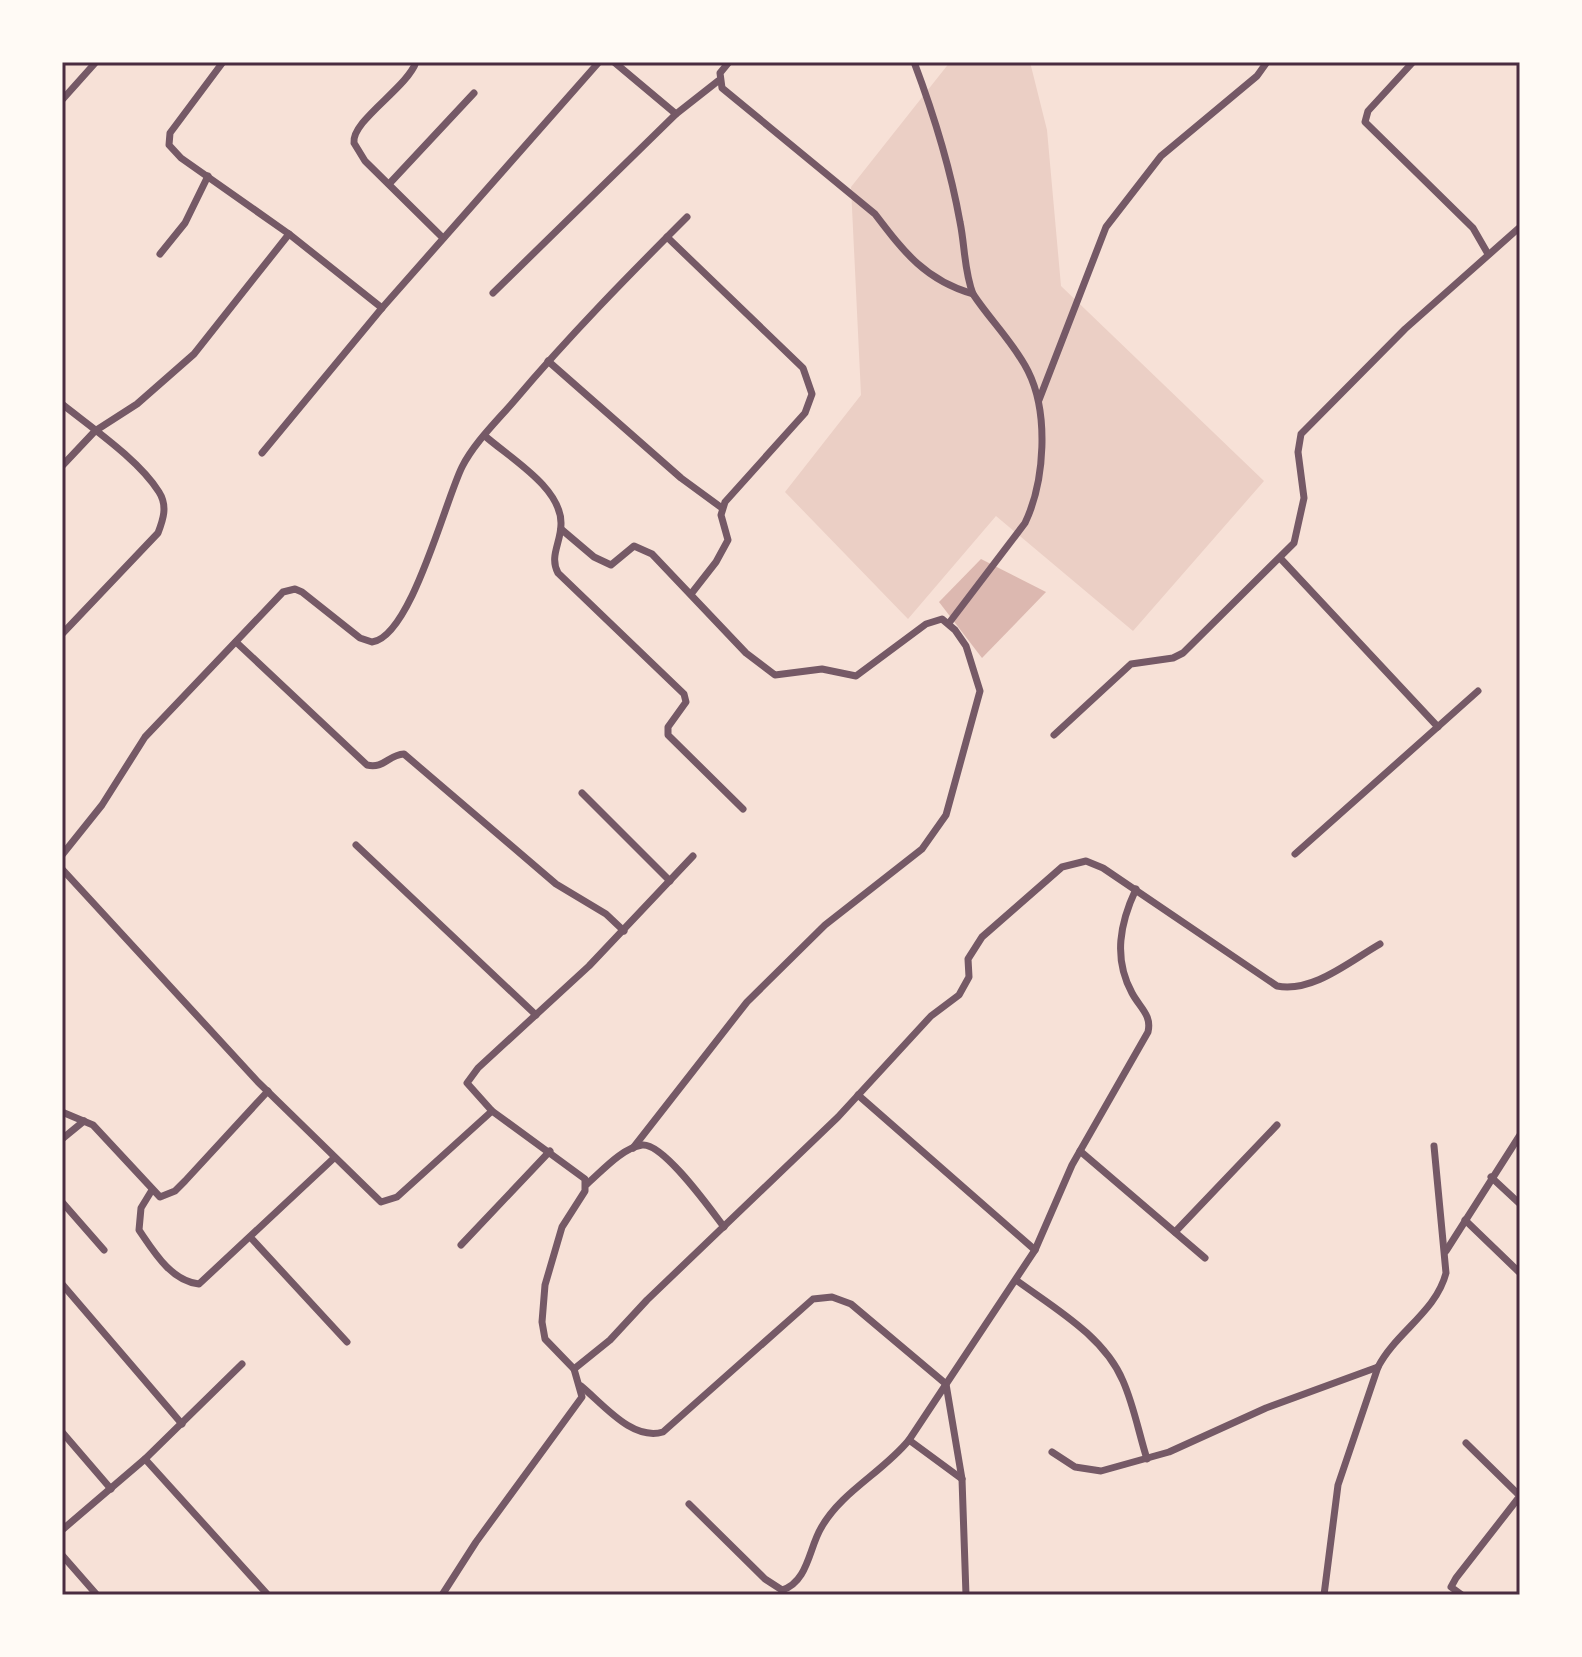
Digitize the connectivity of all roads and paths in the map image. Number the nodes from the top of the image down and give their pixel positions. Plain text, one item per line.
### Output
1 (96, 62) edge
2 (223, 62) edge
3 (416, 62) edge
4 (599, 62) edge
5 (614, 62) edge
6 (729, 62) edge
7 (914, 62) edge
8 (1267, 62) edge
9 (1413, 62) edge
10 (718, 81) junction
11 (474, 93) dead end
12 (62, 100) edge
13 (676, 114) junction
14 (208, 176) junction
15 (389, 184) junction
16 (687, 217) dead end
17 (1520, 227) edge
18 (289, 234) junction
19 (667, 237) junction
20 (443, 238) junction
21 (160, 254) dead end
22 (1488, 254) junction
23 (493, 293) dead end
24 (973, 294) junction
25 (382, 308) junction
26 (548, 361) junction
27 (1038, 402) junction
28 (62, 404) edge
29 (95, 431) junction
30 (485, 436) junction
31 (262, 453) dead end
32 (62, 466) edge
33 (722, 508) junction
34 (561, 529) junction
35 (1281, 559) junction
36 (691, 594) junction
37 (949, 623) junction
38 (62, 634) edge
39 (236, 642) junction
40 (1478, 691) dead end
41 (1438, 727) junction
42 (1054, 735) dead end
43 (582, 793) dead end
44 (743, 809) dead end
45 (62, 840) edge
46 (356, 845) dead end
47 (70, 848) junction
48 (1295, 854) dead end
49 (62, 855) edge
50 (693, 856) dead end
51 (62, 869) edge
52 (670, 881) junction
53 (1136, 889) junction
54 (624, 931) junction
55 (1380, 944) dead end
56 (536, 1015) junction
57 (268, 1091) junction
58 (858, 1095) junction
59 (492, 1111) junction
60 (62, 1112) edge
61 (84, 1121) junction
62 (1277, 1125) dead end
63 (1520, 1135) edge
64 (62, 1139) edge
65 (1434, 1146) dead end
66 (633, 1148) junction
67 (550, 1151) junction
68 (1080, 1151) junction
69 (334, 1158) junction
70 (1491, 1177) junction
71 (587, 1184) junction
72 (152, 1190) junction
73 (62, 1202) edge
74 (1520, 1204) edge
75 (1465, 1220) junction
76 (724, 1227) junction
77 (1175, 1232) junction
78 (251, 1238) junction
79 (461, 1245) dead end
80 (104, 1250) dead end
81 (1035, 1250) junction
82 (1445, 1253) junction
83 (1205, 1258) dead end
84 (1520, 1273) edge
85 (1016, 1280) junction
86 (62, 1284) edge
87 (347, 1342) dead end
88 (242, 1364) dead end
89 (1378, 1367) junction
90 (574, 1369) junction
91 (946, 1384) junction
92 (579, 1385) junction
93 (182, 1424) junction
94 (62, 1432) edge
95 (909, 1440) junction
96 (1466, 1443) dead end
97 (1052, 1452) dead end
98 (145, 1459) junction
99 (1147, 1459) junction
100 (962, 1479) junction
101 (111, 1489) junction
102 (1520, 1496) edge
103 (689, 1504) dead end
104 (62, 1530) edge
105 (62, 1555) edge
106 (97, 1595) edge
107 (268, 1595) edge
108 (442, 1595) edge
109 (966, 1595) edge
110 (1324, 1595) edge
111 (1462, 1595) edge

1 - 12 street
2 - 14 street
3 - 15 street
4 - 20 street
5 - 13 street
6 - 10 street
7 - 24 street
8 - 27 street
9 - 22 street
10 - 13 street
10 - 24 street
11 - 15 street
13 - 23 street
14 - 18 street
14 - 21 street
15 - 20 street
16 - 19 street
17 - 22 street
18 - 25 street
18 - 29 street
19 - 26 street
19 - 33 street
20 - 25 street
22 - 35 street
24 - 27 street
25 - 31 street
26 - 30 street
26 - 33 street
27 - 37 street
28 - 29 street
29 - 32 street
29 - 38 street
30 - 34 street
30 - 39 street
33 - 36 street
34 - 36 street
34 - 44 street
35 - 41 street
35 - 42 street
36 - 37 street
37 - 66 street
39 - 47 street
39 - 54 street
40 - 41 street
41 - 48 street
43 - 52 street
45 - 47 street
46 - 56 street
47 - 49 street
50 - 52 street
51 - 57 street
52 - 54 street
53 - 55 street
53 - 58 street
53 - 68 street
54 - 56 street
56 - 59 street
57 - 69 street
57 - 72 street
58 - 76 street
58 - 81 street
59 - 67 street
59 - 69 street
60 - 61 street
61 - 64 street
61 - 72 street
62 - 77 street
63 - 70 street
65 - 82 street
66 - 71 street
66 - 76 street
67 - 71 street
67 - 79 street
68 - 77 street
68 - 81 street
69 - 78 street
70 - 74 street
70 - 75 street
71 - 90 street
72 - 78 street
73 - 80 street
75 - 82 street
75 - 84 street
76 - 90 street
77 - 83 street
78 - 87 street
81 - 85 street
82 - 89 street
85 - 91 street
85 - 99 street
86 - 93 street
88 - 93 street
89 - 99 street
89 - 110 street
90 - 92 street
91 - 92 street
91 - 95 street
91 - 100 street
92 - 108 street
93 - 98 street
94 - 101 street
95 - 100 street
95 - 103 street
96 - 102 street
97 - 99 street
98 - 101 street
98 - 107 street
100 - 109 street
101 - 104 street
102 - 111 street
105 - 106 street

